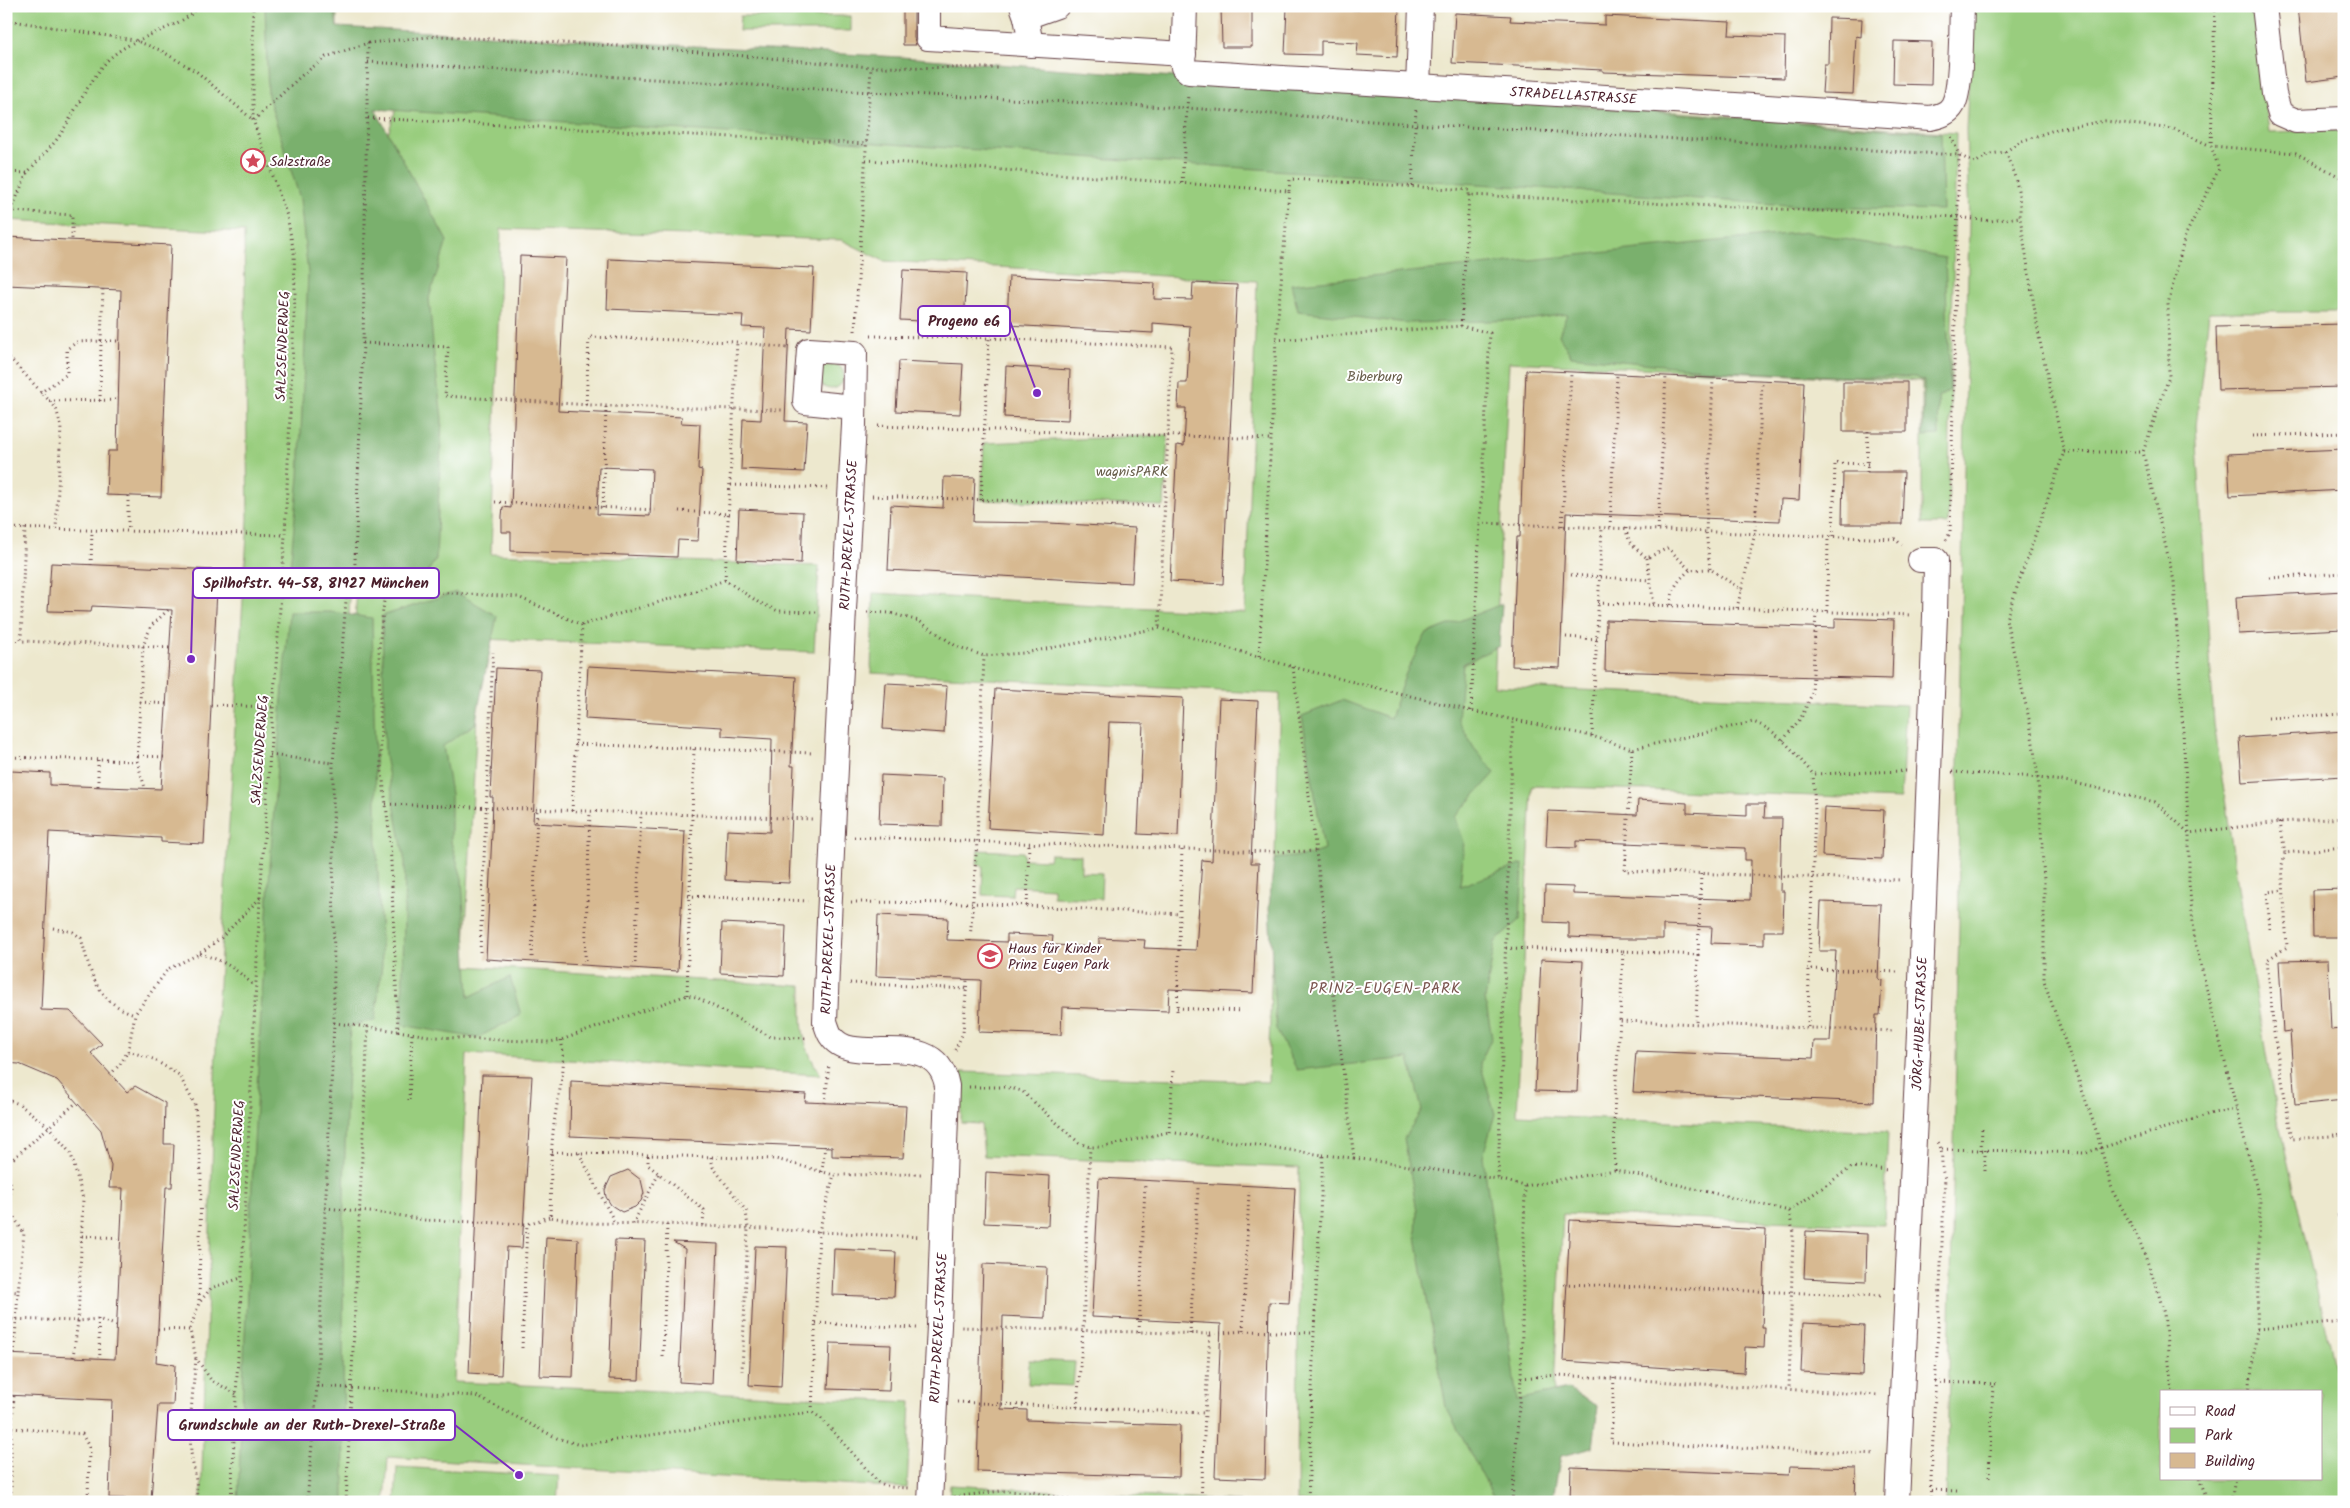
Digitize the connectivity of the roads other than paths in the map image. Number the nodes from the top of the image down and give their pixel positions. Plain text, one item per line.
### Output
1 (928, 6) edge
2 (1057, 6) edge
3 (1185, 6) edge
4 (1421, 6) edge
5 (1962, 6) edge
6 (2264, 6) edge
7 (1024, 12) edge
8 (1031, 45) junction
9 (1186, 63) junction
10 (1418, 87) junction
11 (2344, 119) edge
12 (854, 416) junction
13 (1928, 560) road end
14 (930, 1496) edge
15 (1897, 1502) edge

1 - 8 street, STRADELLASTRASSE
2 - 7 street
3 - 9 street
4 - 10 street
5 - 10 street, STRADELLASTRASSE
6 - 11 street
7 - 8 street
8 - 9 street, STRADELLASTRASSE
9 - 10 street, STRADELLASTRASSE
12 - 12 street, RUTH-DREXEL-STRASSE
12 - 14 street, RUTH-DREXEL-STRASSE
13 - 15 street, JÖRG-HUBE-STRASSE

